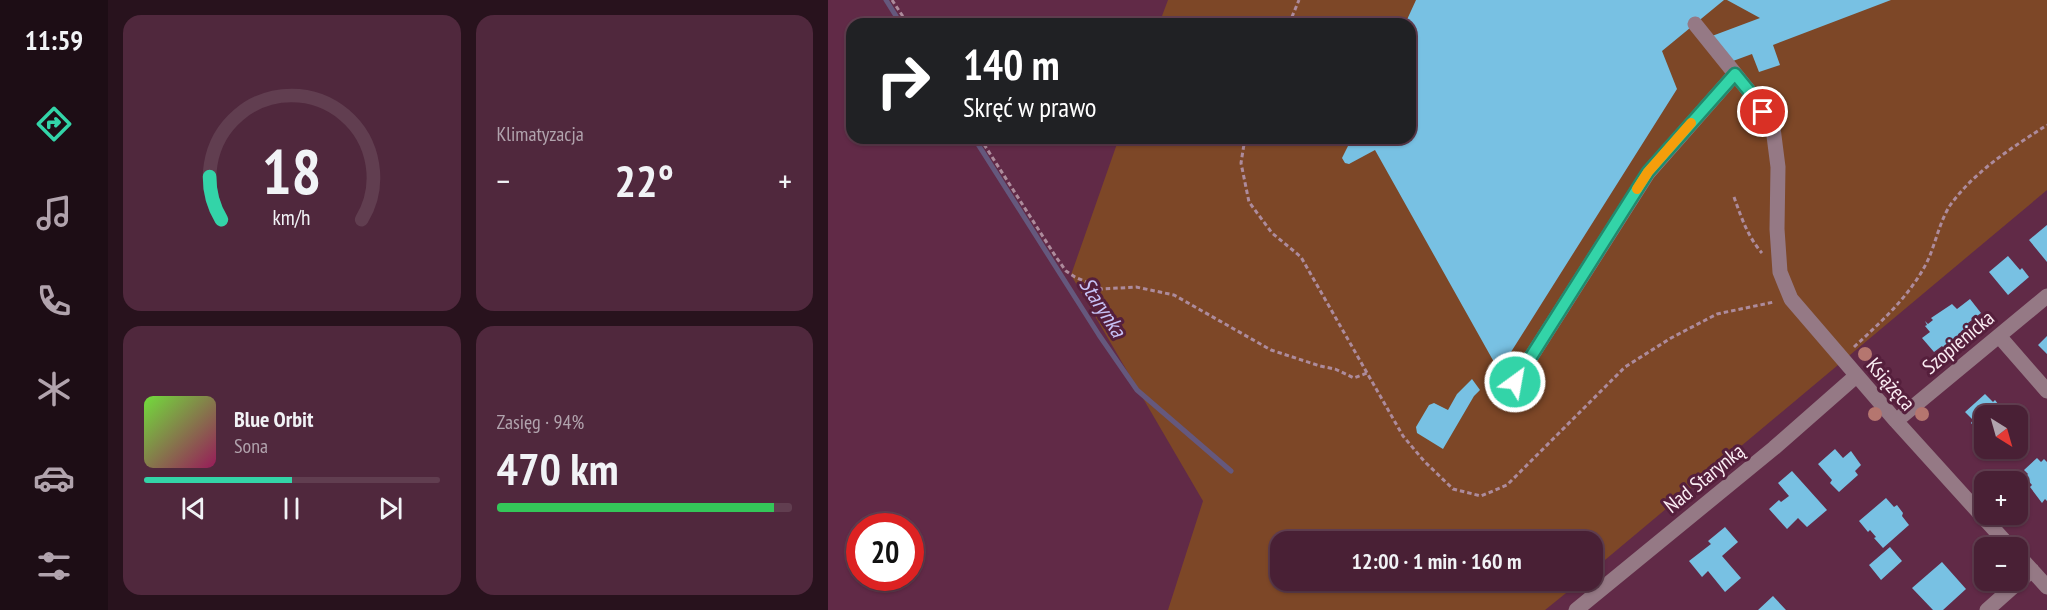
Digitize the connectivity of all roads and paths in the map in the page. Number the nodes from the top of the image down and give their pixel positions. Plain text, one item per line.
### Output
1 (892, 0) edge
2 (1299, 0) edge
3 (904, 18) edge
4 (1292, 18) edge
5 (1695, 24) dead end
6 (1731, 69) junction
7 (2047, 125) edge
8 (984, 144) edge
9 (1244, 144) edge
10 (1734, 197) dead end
11 (1780, 272) junction
12 (2047, 296) edge
13 (1791, 299) junction
14 (1999, 336) junction
15 (1842, 359) junction
16 (1367, 373) junction
17 (1857, 376) junction
18 (1515, 382) dead end
19 (2047, 391) edge
20 (1896, 421) junction
21 (2001, 537) edge
22 (2028, 566) edge
23 (2032, 570) junction
24 (2047, 587) edge
25 (1576, 610) edge
26 (1987, 610) edge

1 - 3 path
2 - 4 path
5 - 6 street, Książęca
6 - 11 street, Książęca
6 - 18 street
7 - 15 path
8 - 16 path
9 - 16 path
10 - 11 path
11 - 13 street, Książęca
12 - 14 street, Szopienicka
13 - 15 street, Książęca
13 - 16 path
14 - 19 street
14 - 20 street, Szopienicka
15 - 17 street, Książęca
17 - 20 street, Książęca
17 - 25 street, Nad Starynką
20 - 21 street, Książęca
22 - 23 street
23 - 24 street
23 - 26 street

